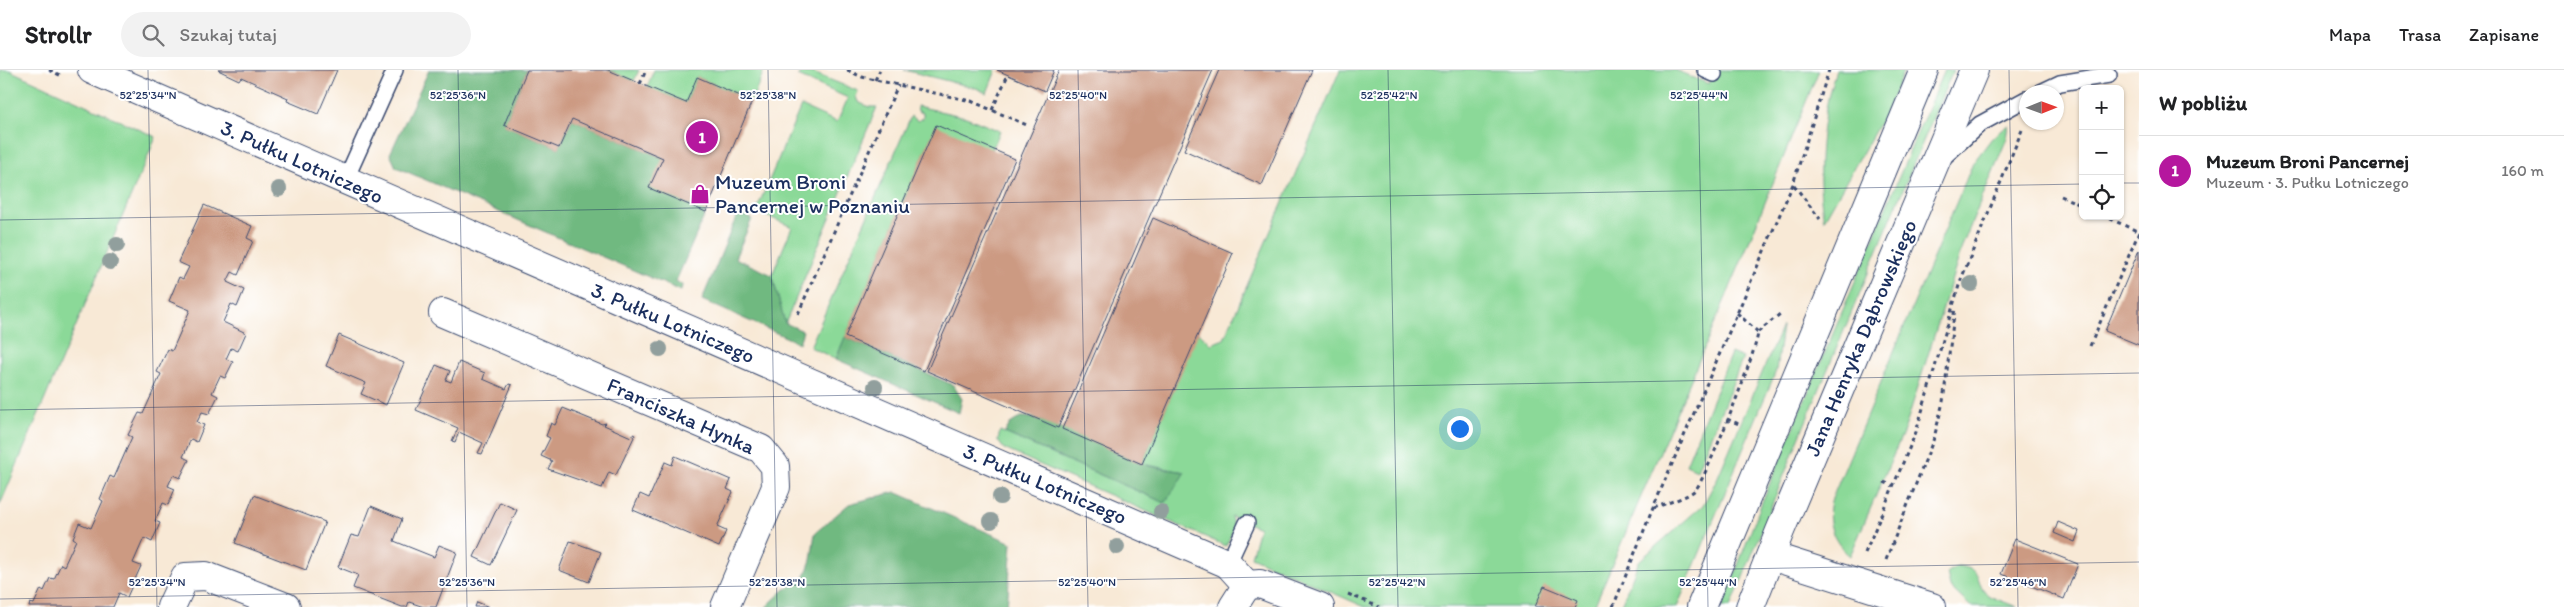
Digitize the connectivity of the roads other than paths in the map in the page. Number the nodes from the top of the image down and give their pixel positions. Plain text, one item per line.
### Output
1 (92, 70) edge
2 (395, 70) edge
3 (1924, 70) edge
4 (1974, 70) edge
5 (2109, 75) dead end
6 (2054, 85) edge
7 (2019, 102) edge
8 (345, 181) junction
9 (1926, 184) junction
10 (443, 314) dead end
11 (1247, 523) dead end
12 (1771, 556) junction
13 (1228, 564) junction
14 (1240, 596) edge
15 (170, 607) edge
16 (286, 607) edge
17 (726, 607) edge
18 (1320, 607) edge
19 (1701, 607) edge
20 (1750, 607) edge
21 (1932, 607) edge

1 - 8 street, 3. Pułku Lotniczego
2 - 8 lane
3 - 19 street
4 - 9 street, Jana Henryka Dąbrowskiego
5 - 6 lane
7 - 9 lane
8 - 13 street, 3. Pułku Lotniczego
9 - 12 street, Jana Henryka Dąbrowskiego
10 - 17 street, Franciszka Hynka
11 - 13 lane
12 - 20 street, Jana Henryka Dąbrowskiego
12 - 21 street
13 - 14 street, 3. Pułku Lotniczego
14 - 18 street
15 - 16 street

